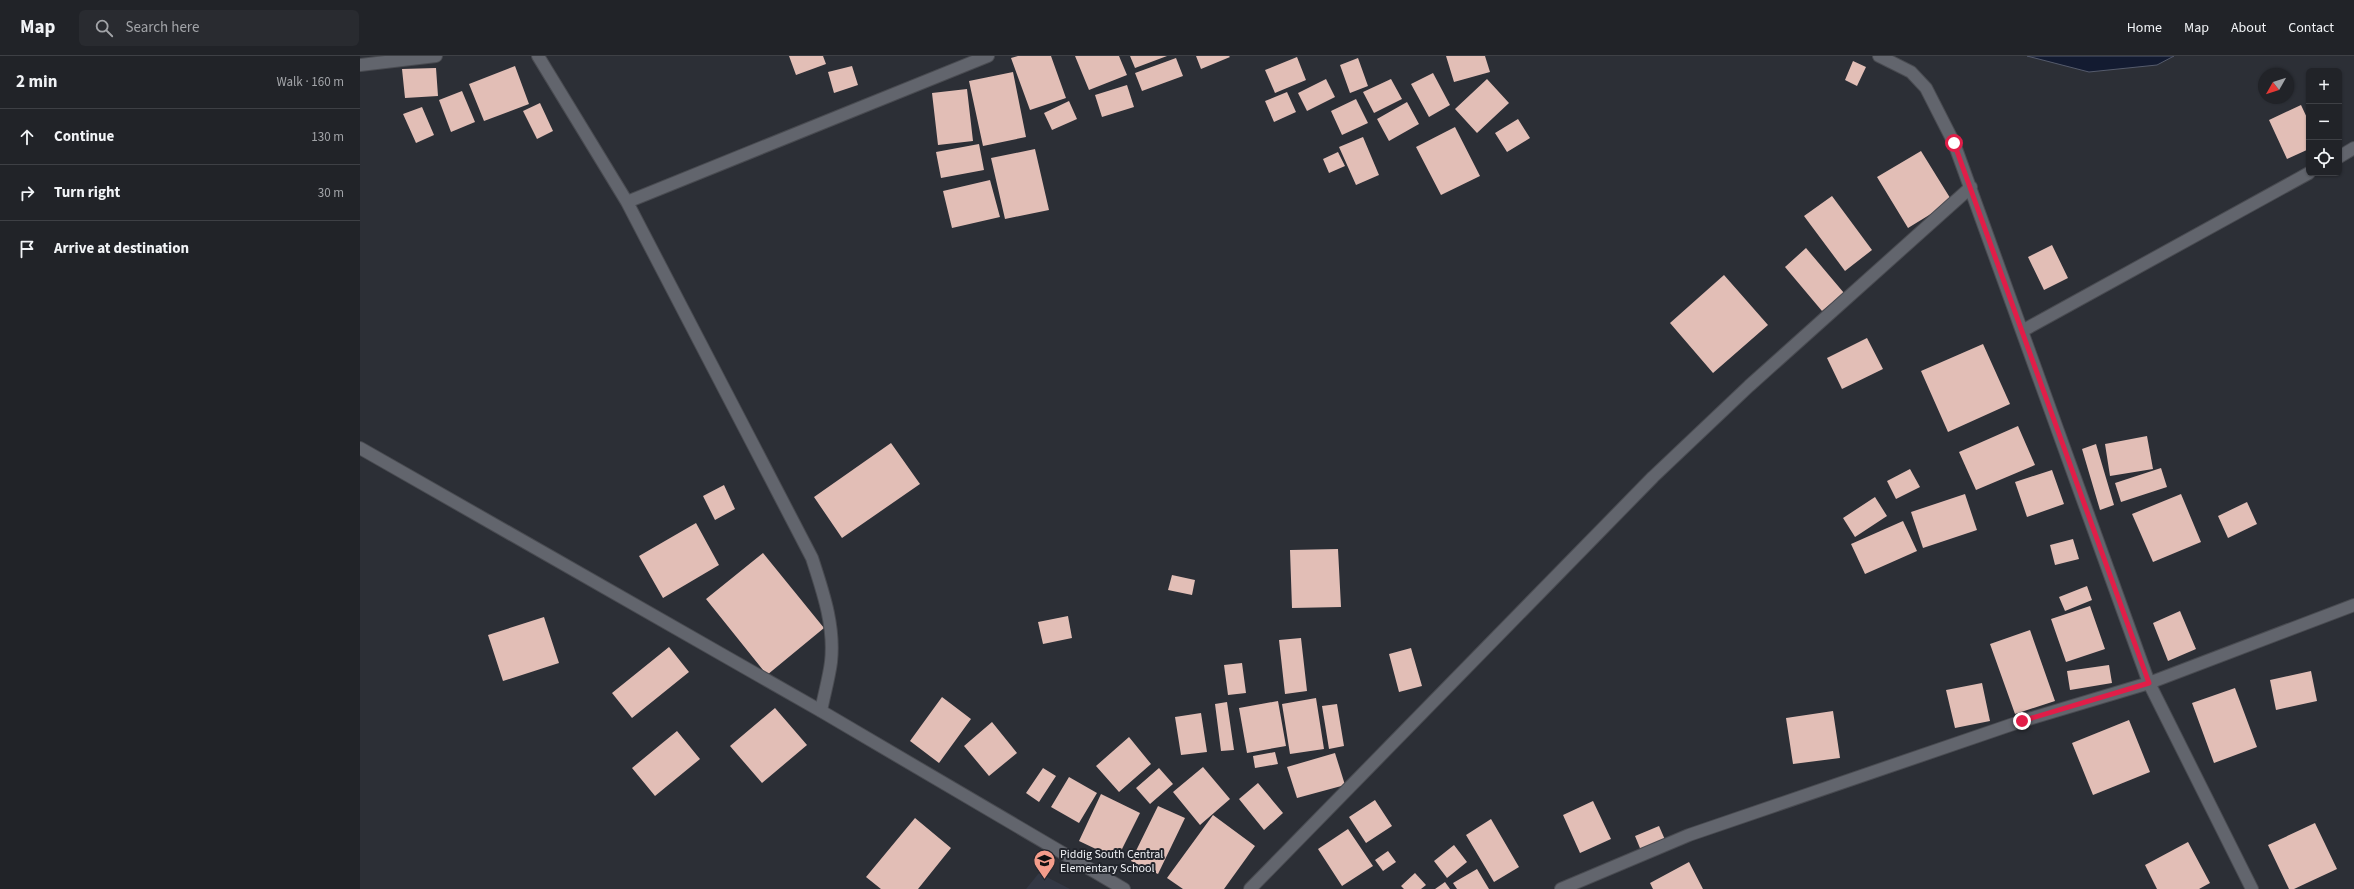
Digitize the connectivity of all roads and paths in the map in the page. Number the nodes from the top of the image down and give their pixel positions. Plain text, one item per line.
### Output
1 (436, 56) edge
2 (538, 56) edge
3 (988, 56) edge
4 (1878, 56) edge
5 (360, 65) edge
6 (2354, 148) edge
7 (2342, 155) edge
8 (2306, 175) edge
9 (1971, 187) junction
10 (627, 202) junction
11 (2022, 331) junction
12 (360, 448) edge
13 (2354, 605) edge
14 (2149, 683) junction
15 (821, 711) junction
16 (1124, 889) edge
17 (1250, 889) edge
18 (1561, 889) edge
19 (2252, 889) edge

1 - 5 street
2 - 10 street
3 - 10 street
4 - 9 street
6 - 7 street
8 - 11 street
9 - 11 street
9 - 17 street
10 - 15 street
11 - 14 street
12 - 15 street
13 - 14 street
14 - 18 street
14 - 19 street
15 - 16 street

